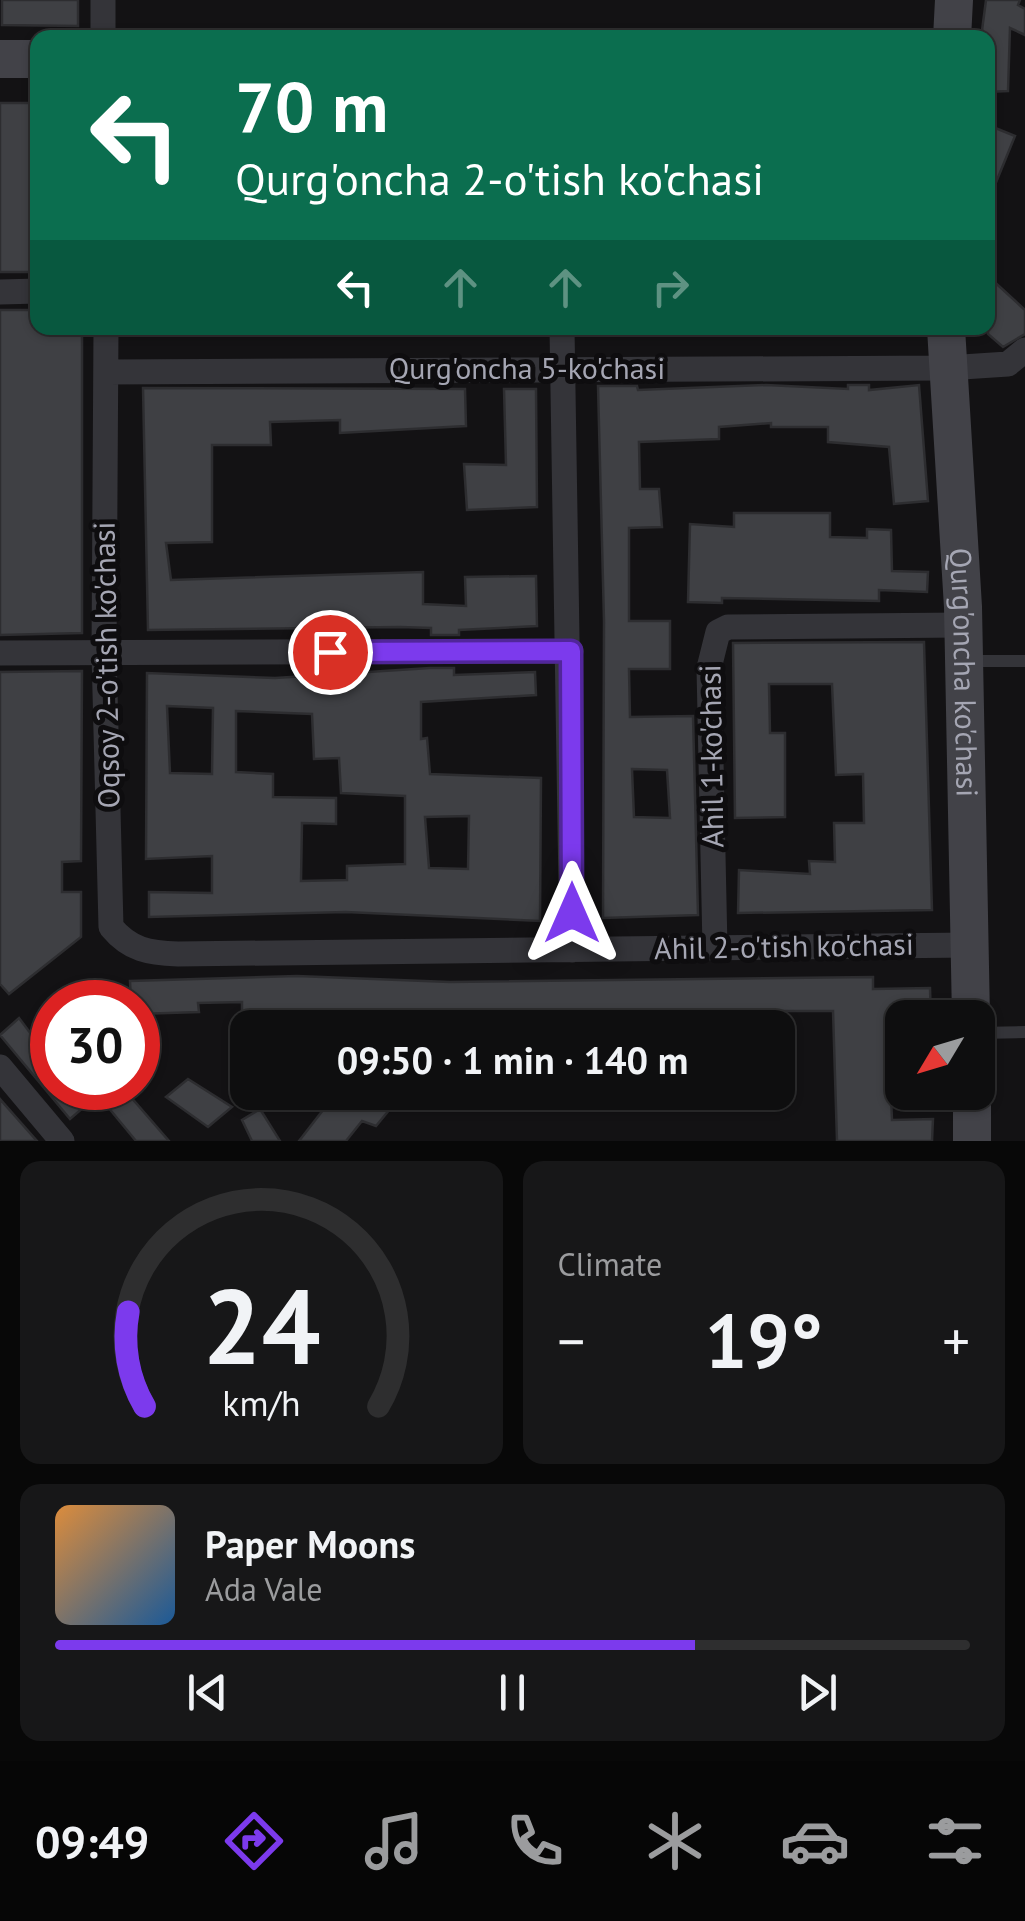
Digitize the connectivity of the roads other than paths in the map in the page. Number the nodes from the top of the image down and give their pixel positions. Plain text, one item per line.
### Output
1 (103, 0) edge
2 (954, 0) edge
3 (103, 30) edge
4 (952, 30) edge
5 (0, 59) edge
6 (30, 59) edge
7 (0, 292) edge
8 (30, 292) edge
9 (106, 335) edge
10 (562, 335) edge
11 (946, 335) edge
12 (1025, 350) edge
13 (563, 368) junction
14 (947, 368) junction
15 (106, 372) junction
16 (963, 643) junction
17 (571, 651) junction
18 (0, 653) edge
19 (104, 653) junction
20 (1025, 661) edge
21 (970, 945) junction
22 (715, 948) junction
23 (572, 950) junction
24 (178, 954) joint
25 (971, 1000) edge
26 (1025, 1032) edge
27 (995, 1033) edge
28 (0, 1067) edge
29 (972, 1110) edge
30 (62, 1141) edge
31 (972, 1141) edge

1 - 3 street
2 - 4 street
5 - 6 street
7 - 8 street
9 - 15 street, Oqsoy 2-o'tish ko'chasi
10 - 13 street
11 - 14 street, Qurg'oncha ko'chasi
12 - 14 street, Qurg'oncha 5-ko'chasi
13 - 14 street, Qurg'oncha 5-ko'chasi
13 - 15 street, Qurg'oncha 5-ko'chasi
13 - 17 street
14 - 16 street, Qurg'oncha ko'chasi
15 - 19 street, Oqsoy 2-o'tish ko'chasi
16 - 20 lane
16 - 21 street, Qurg'oncha ko'chasi
16 - 22 street, Ahil 1-ko'chasi
17 - 19 street
17 - 23 street
18 - 19 street
19 - 24 street, Oqsoy 2-o'tish ko'chasi
21 - 22 street, Ahil 2-o'tish ko'chasi
21 - 25 street, Qurg'oncha ko'chasi
22 - 23 street, Ahil 2-o'tish ko'chasi
23 - 24 street, Ahil 2-o'tish ko'chasi
26 - 27 lane
28 - 30 street
29 - 31 street

